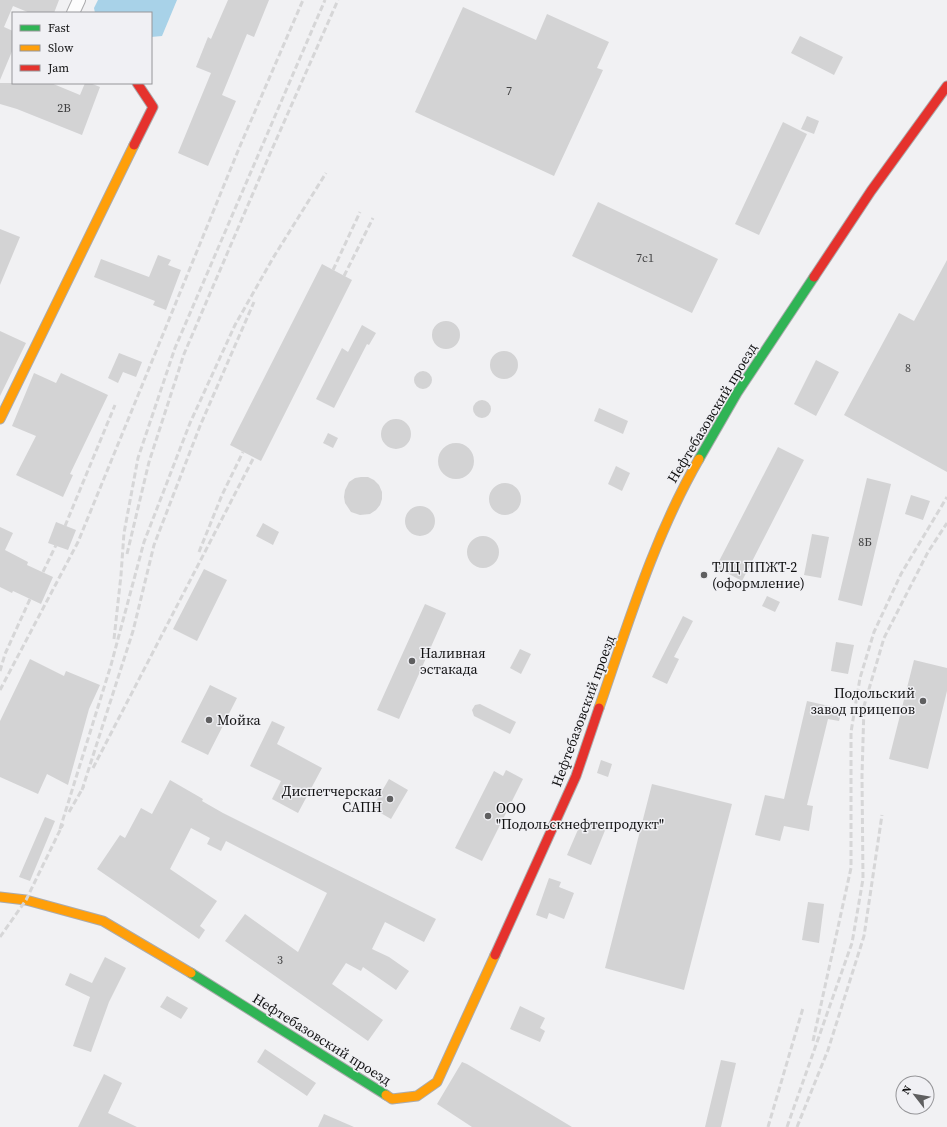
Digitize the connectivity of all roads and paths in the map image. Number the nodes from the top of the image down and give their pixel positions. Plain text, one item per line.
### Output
1 (79, 0) edge
2 (73, 12) edge
3 (138, 84) edge
4 (947, 86) edge
5 (0, 419) edge
6 (0, 897) edge

1 - 2 street
3 - 5 street
4 - 6 street, Нефтебазовский проезд

